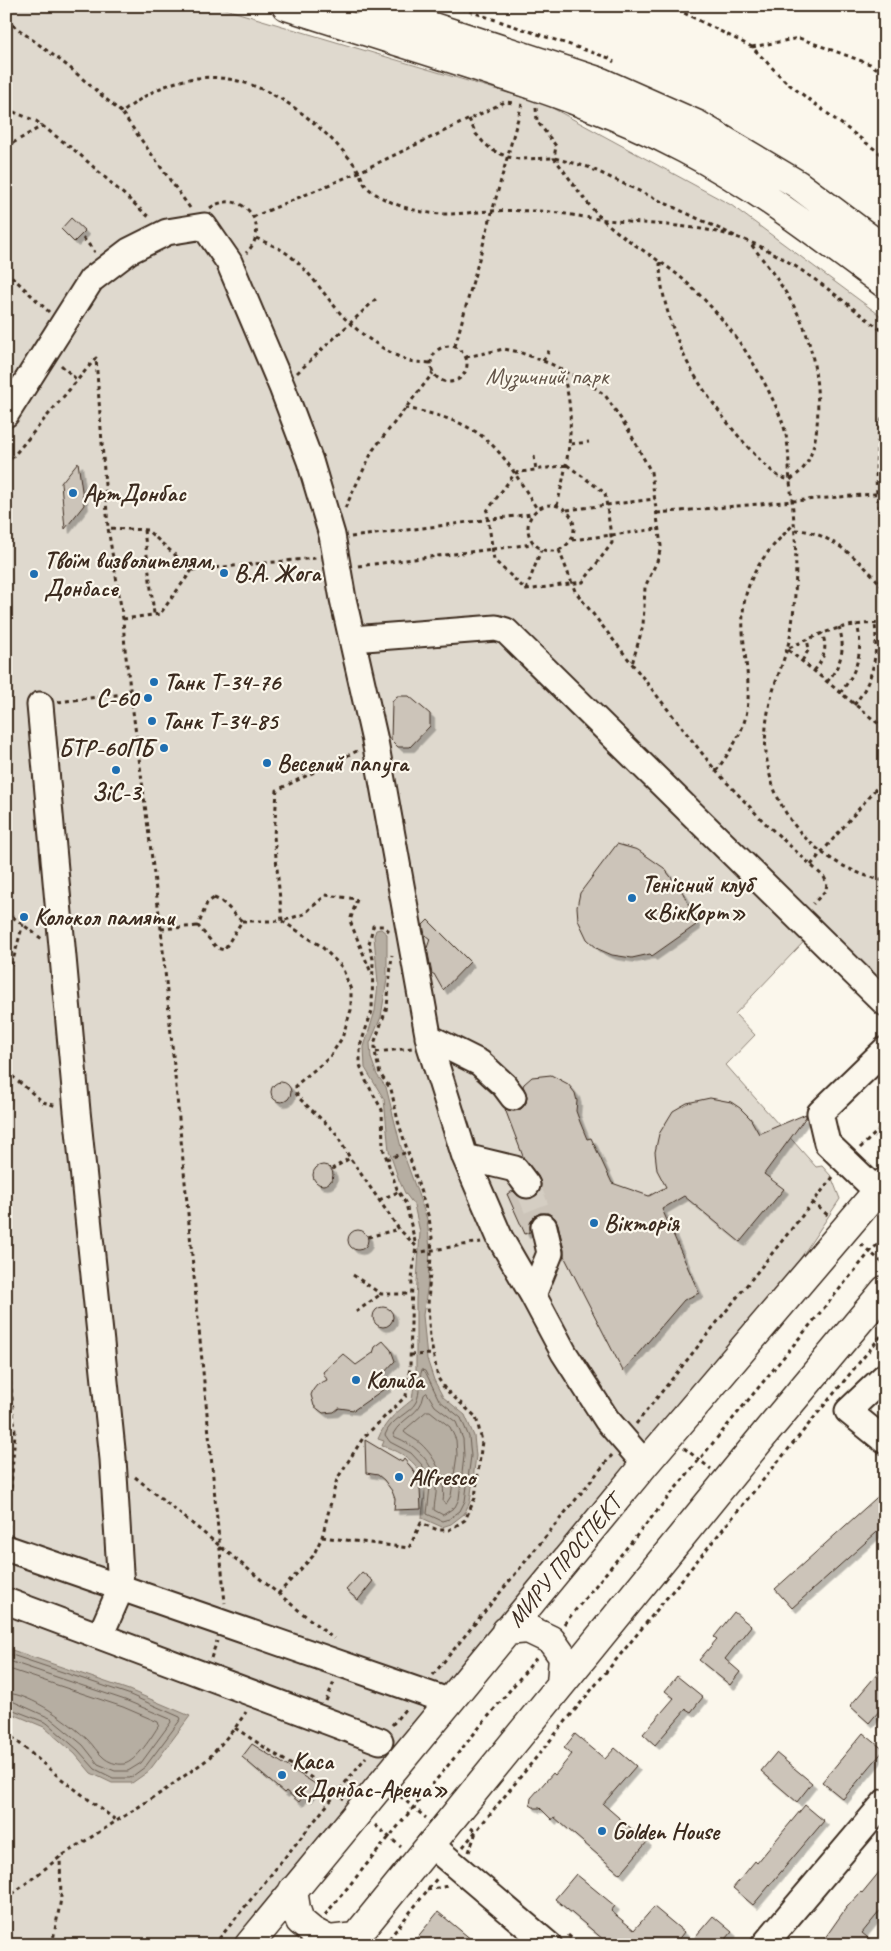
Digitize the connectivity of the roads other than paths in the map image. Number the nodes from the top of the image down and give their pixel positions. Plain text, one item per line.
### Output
1 (286, 6) edge
2 (369, 6) edge
3 (885, 250) edge
4 (885, 284) edge
5 (6, 414) edge
6 (352, 639) junction
7 (40, 705) road end
8 (885, 1003) edge
9 (429, 1041) junction
10 (885, 1050) edge
11 (513, 1097) dead end
12 (465, 1157) junction
13 (527, 1185) tunnel mouth
14 (881, 1186) edge
15 (544, 1226) tunnel mouth
16 (885, 1290) edge
17 (533, 1295) junction
18 (885, 1376) edge
19 (885, 1441) edge
20 (645, 1464) junction
21 (7, 1541) edge
22 (122, 1588) junction
23 (6, 1601) edge
24 (506, 1631) junction
25 (100, 1636) junction
26 (561, 1684) junction
27 (448, 1701) junction
28 (380, 1741) road end
29 (885, 1802) edge
30 (417, 1847) junction
31 (293, 1890) junction
32 (352, 1941) edge
33 (249, 1945) edge
34 (549, 1945) edge
35 (764, 1945) edge

1 - 4 main road
2 - 3 main road
5 - 6 street
6 - 8 street
6 - 9 street
7 - 22 street
9 - 11 street
9 - 12 street
10 - 14 street
12 - 13 street
12 - 17 street
14 - 20 main road, МИРУ ПРОСПЕКТ
15 - 17 street
16 - 26 main road
17 - 20 street
18 - 19 street
20 - 24 main road, МИРУ ПРОСПЕКТ
21 - 22 street
22 - 25 street
22 - 27 street
23 - 25 street
24 - 26 main road
24 - 27 main road, МИРУ ПРОСПЕКТ
25 - 28 street
26 - 30 main road
27 - 31 main road, МИРУ ПРОСПЕКТ
29 - 35 street
30 - 32 main road
30 - 34 street
31 - 32 main road
31 - 33 main road, МИРУ ПРОСПЕКТ

